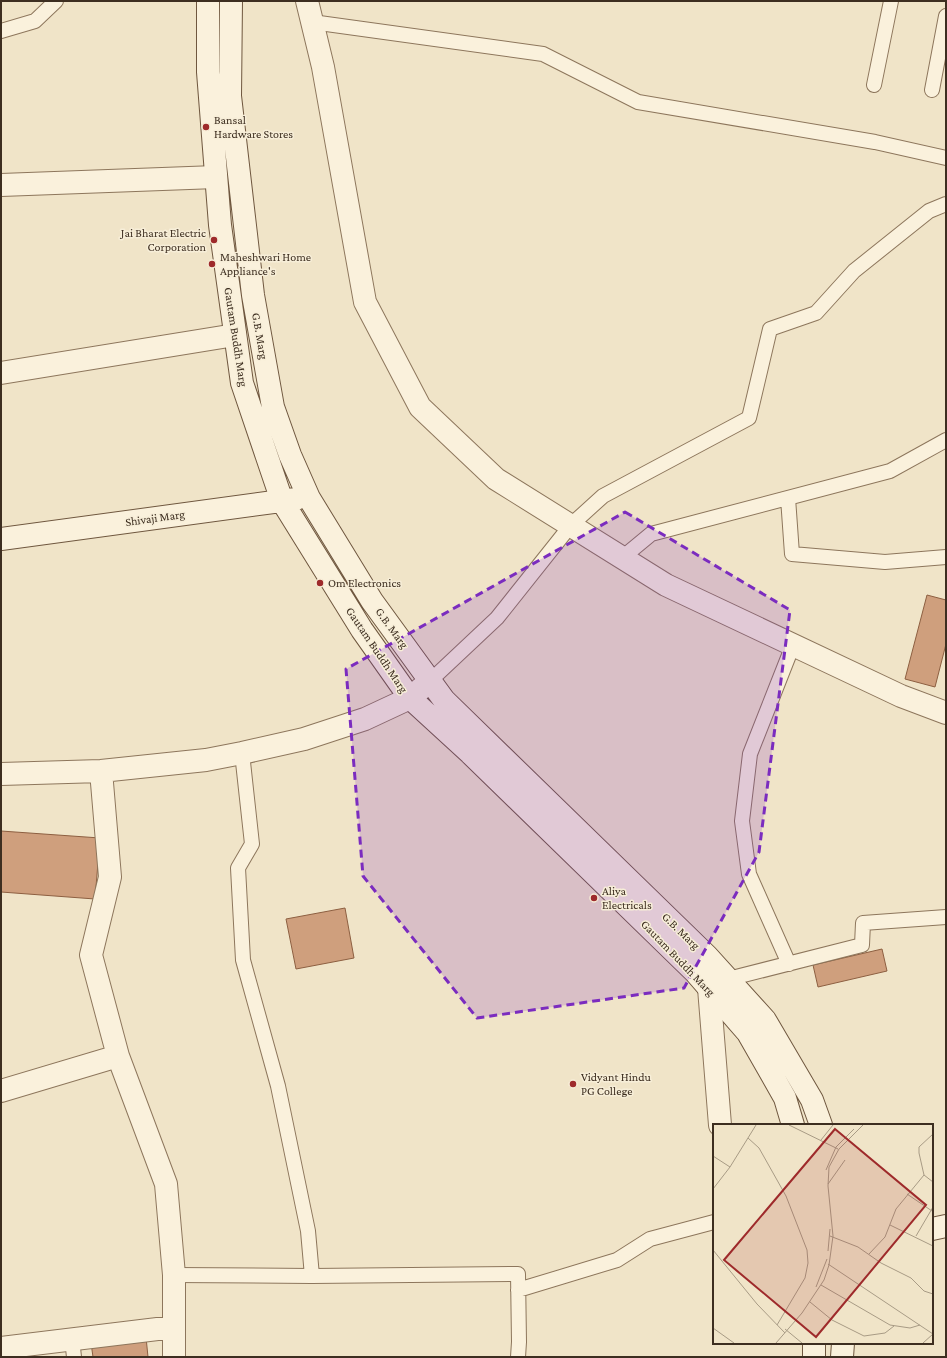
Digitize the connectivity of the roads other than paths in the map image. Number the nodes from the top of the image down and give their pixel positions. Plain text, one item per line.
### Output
1 (56, 1) edge
2 (208, 1) edge
3 (231, 1) edge
4 (307, 1) edge
5 (891, 1) edge
6 (946, 16) edge
7 (312, 22) junction
8 (1, 30) edge
9 (874, 85) dead end
10 (932, 90) dead end
11 (946, 158) edge
12 (216, 177) junction
13 (2, 182) edge
14 (946, 204) edge
15 (235, 335) junction
16 (1, 374) edge
17 (946, 440) edge
18 (309, 498) junction
19 (788, 498) junction
20 (282, 501) junction
21 (571, 526) junction
22 (1, 539) edge
23 (946, 557) edge
24 (622, 558) junction
25 (793, 645) junction
26 (430, 681) junction
27 (410, 698) junction
28 (946, 713) edge
29 (242, 752) junction
30 (101, 771) junction
31 (1, 774) edge
32 (946, 917) edge
33 (789, 964) junction
34 (728, 979) junction
35 (709, 988) junction
36 (118, 1056) junction
37 (1, 1091) edge
38 (720, 1124) edge
39 (793, 1124) edge
40 (821, 1124) edge
41 (713, 1222) edge
42 (946, 1226) edge
43 (933, 1229) edge
44 (174, 1275) junction
45 (312, 1276) junction
46 (518, 1290) junction
47 (174, 1327) junction
48 (814, 1344) edge
49 (843, 1344) edge
50 (1, 1348) edge
51 (73, 1348) edge
52 (174, 1357) edge
53 (518, 1357) edge
54 (814, 1357) edge
55 (842, 1357) edge

1 - 8 lane
2 - 12 street, Gautam Buddh Marg
3 - 18 street, G.B. Marg
4 - 7 street
5 - 9 lane
6 - 10 lane
7 - 11 lane
7 - 21 street
12 - 13 street
12 - 15 street, Gautam Buddh Marg
14 - 21 lane
15 - 16 street
15 - 20 street, Gautam Buddh Marg
17 - 19 lane
18 - 20 street, Shivaji Marg
18 - 26 street, G.B. Marg
19 - 23 lane
19 - 24 lane
20 - 22 street, Shivaji Marg
20 - 27 street, Gautam Buddh Marg
21 - 24 street
21 - 26 lane
24 - 25 street
25 - 28 street
25 - 33 lane
26 - 27 street
26 - 34 street, G.B. Marg
27 - 29 street
27 - 35 street, Gautam Buddh Marg
29 - 30 street
29 - 45 lane
30 - 31 street
30 - 36 street
32 - 33 lane
33 - 34 lane
34 - 40 street, G.B. Marg
35 - 38 street
35 - 39 street, Gautam Buddh Marg
36 - 37 street
36 - 44 street
41 - 46 lane
42 - 43 street
44 - 45 lane
44 - 47 street
45 - 46 lane
46 - 53 lane
47 - 51 street
47 - 52 street
48 - 54 street
49 - 55 street
50 - 51 street

